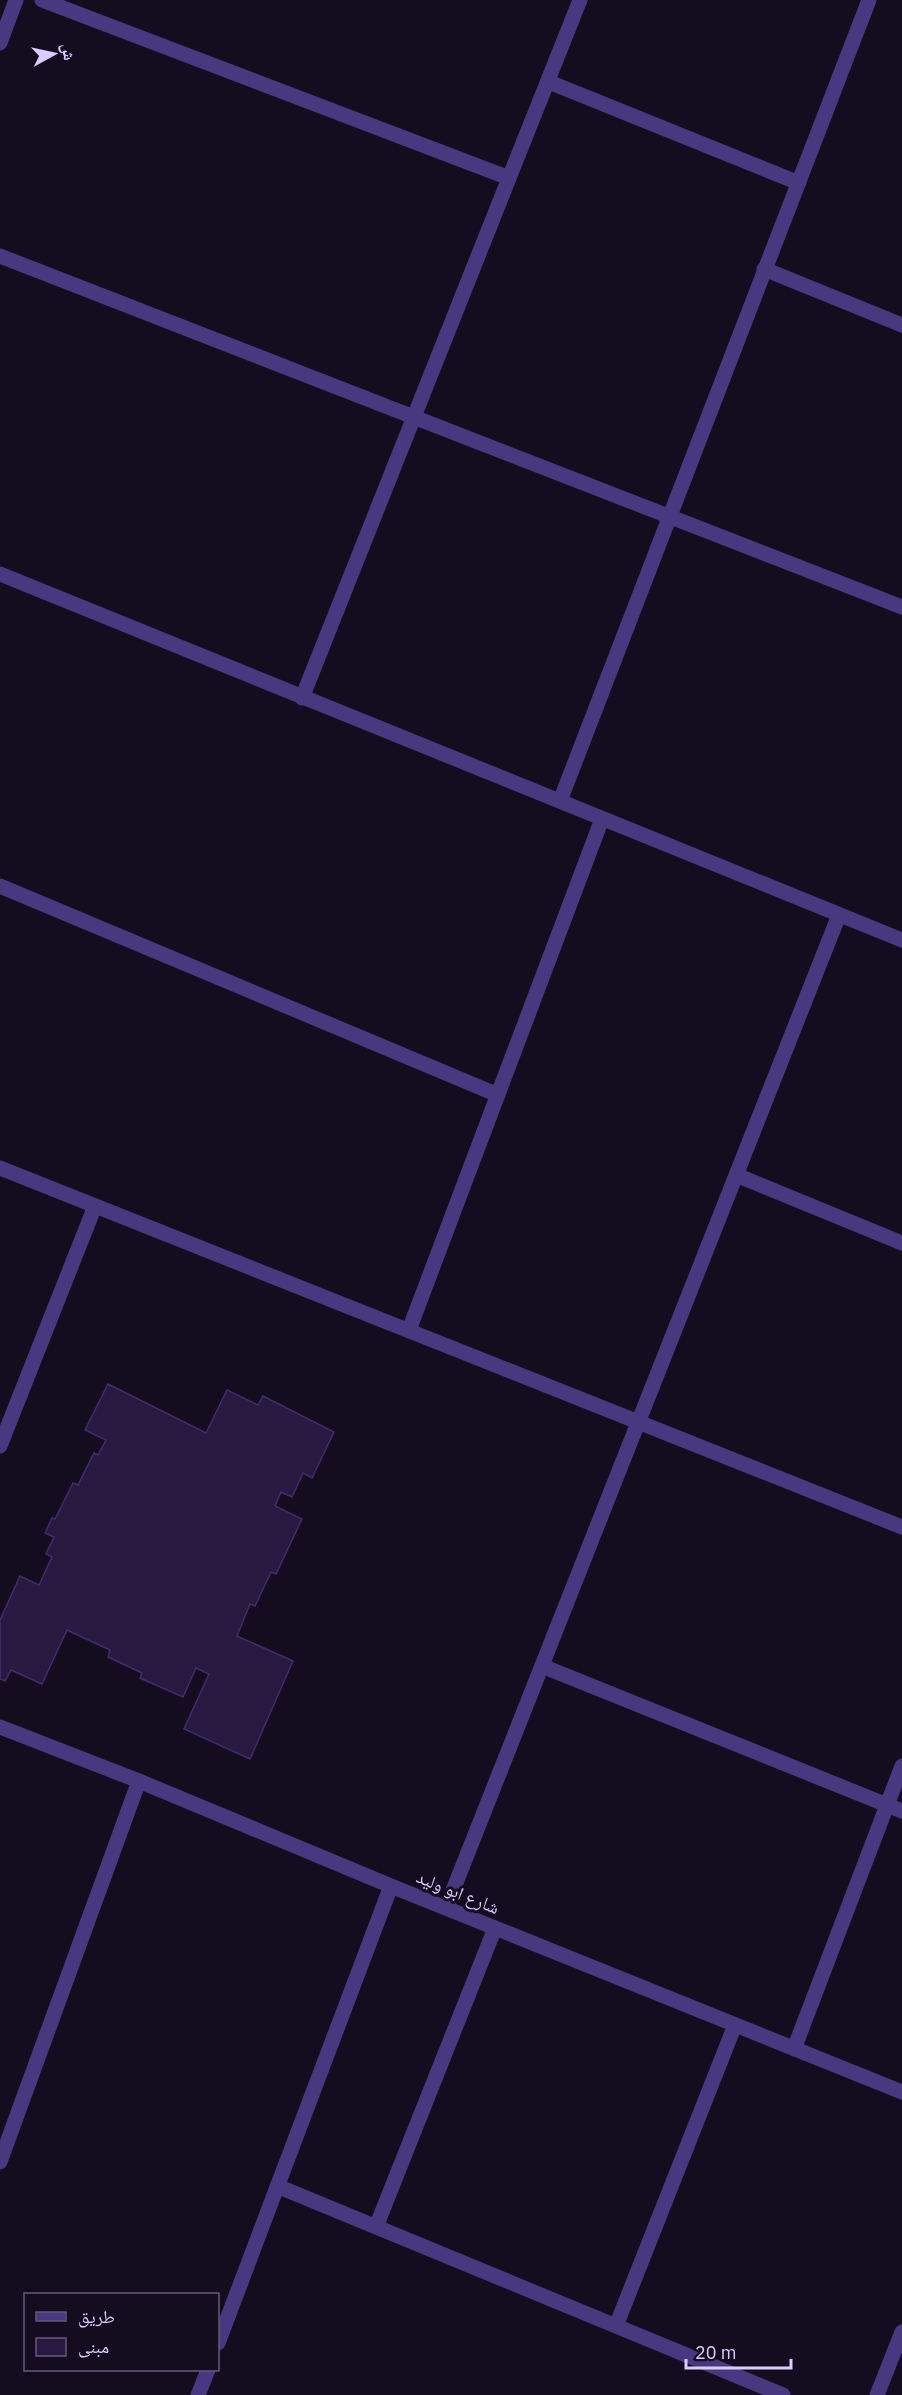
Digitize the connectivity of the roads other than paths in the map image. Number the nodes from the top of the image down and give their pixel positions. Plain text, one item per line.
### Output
1 (16, 0) edge
2 (42, 0) edge
3 (580, 0) edge
4 (869, 0) edge
5 (0, 43) edge
6 (549, 82) junction
7 (509, 177) junction
8 (799, 183) junction
9 (0, 256) edge
10 (764, 269) junction
11 (902, 325) edge
12 (413, 417) junction
13 (669, 516) junction
14 (0, 574) edge
15 (902, 607) edge
16 (302, 698) junction
17 (560, 801) junction
18 (602, 819) junction
19 (0, 886) edge
20 (839, 915) junction
21 (902, 940) edge
22 (498, 1095) junction
23 (0, 1168) edge
24 (736, 1175) junction
25 (95, 1206) junction
26 (902, 1243) edge
27 (409, 1330) junction
28 (639, 1422) junction
29 (0, 1446) edge
30 (902, 1527) edge
31 (542, 1666) junction
32 (0, 1727) edge
33 (902, 1766) edge
34 (139, 1781) junction
35 (887, 1805) junction
36 (902, 1811) edge
37 (391, 1886) junction
38 (446, 1908) junction
39 (495, 1928) junction
40 (735, 2025) junction
41 (794, 2049) junction
42 (902, 2092) edge
43 (0, 2162) edge
44 (277, 2186) junction
45 (376, 2227) junction
46 (616, 2326) junction
47 (902, 2332) edge
48 (219, 2340) edge
49 (208, 2371) edge
50 (198, 2395) edge
51 (783, 2395) edge
52 (877, 2395) edge

1 - 5 street
2 - 7 street
3 - 6 street
4 - 8 street
6 - 7 street
6 - 8 street
7 - 12 street
8 - 10 street
9 - 12 street
10 - 11 street
10 - 13 street
12 - 13 street
12 - 16 street
13 - 15 street
13 - 17 street
14 - 16 street
16 - 17 street
17 - 18 street
18 - 20 street
18 - 22 street
19 - 22 street
20 - 21 street
20 - 24 street
22 - 27 street
23 - 25 street
24 - 26 street
24 - 28 street
25 - 27 street
25 - 29 street
27 - 28 street
28 - 30 street
28 - 31 street
31 - 35 street
31 - 38 street
32 - 34 street, شارع ابو وليد
33 - 35 street
34 - 37 street, شارع ابو وليد
34 - 43 street
35 - 36 street
35 - 41 street
37 - 38 street, شارع ابو وليد
37 - 44 street
38 - 39 street, شارع ابو وليد
39 - 40 street, شارع ابو وليد
39 - 45 street
40 - 41 street, شارع ابو وليد
40 - 46 street
41 - 42 street, شارع ابو وليد
44 - 45 street
44 - 48 street
45 - 46 street
46 - 51 street
47 - 52 street
49 - 50 street

